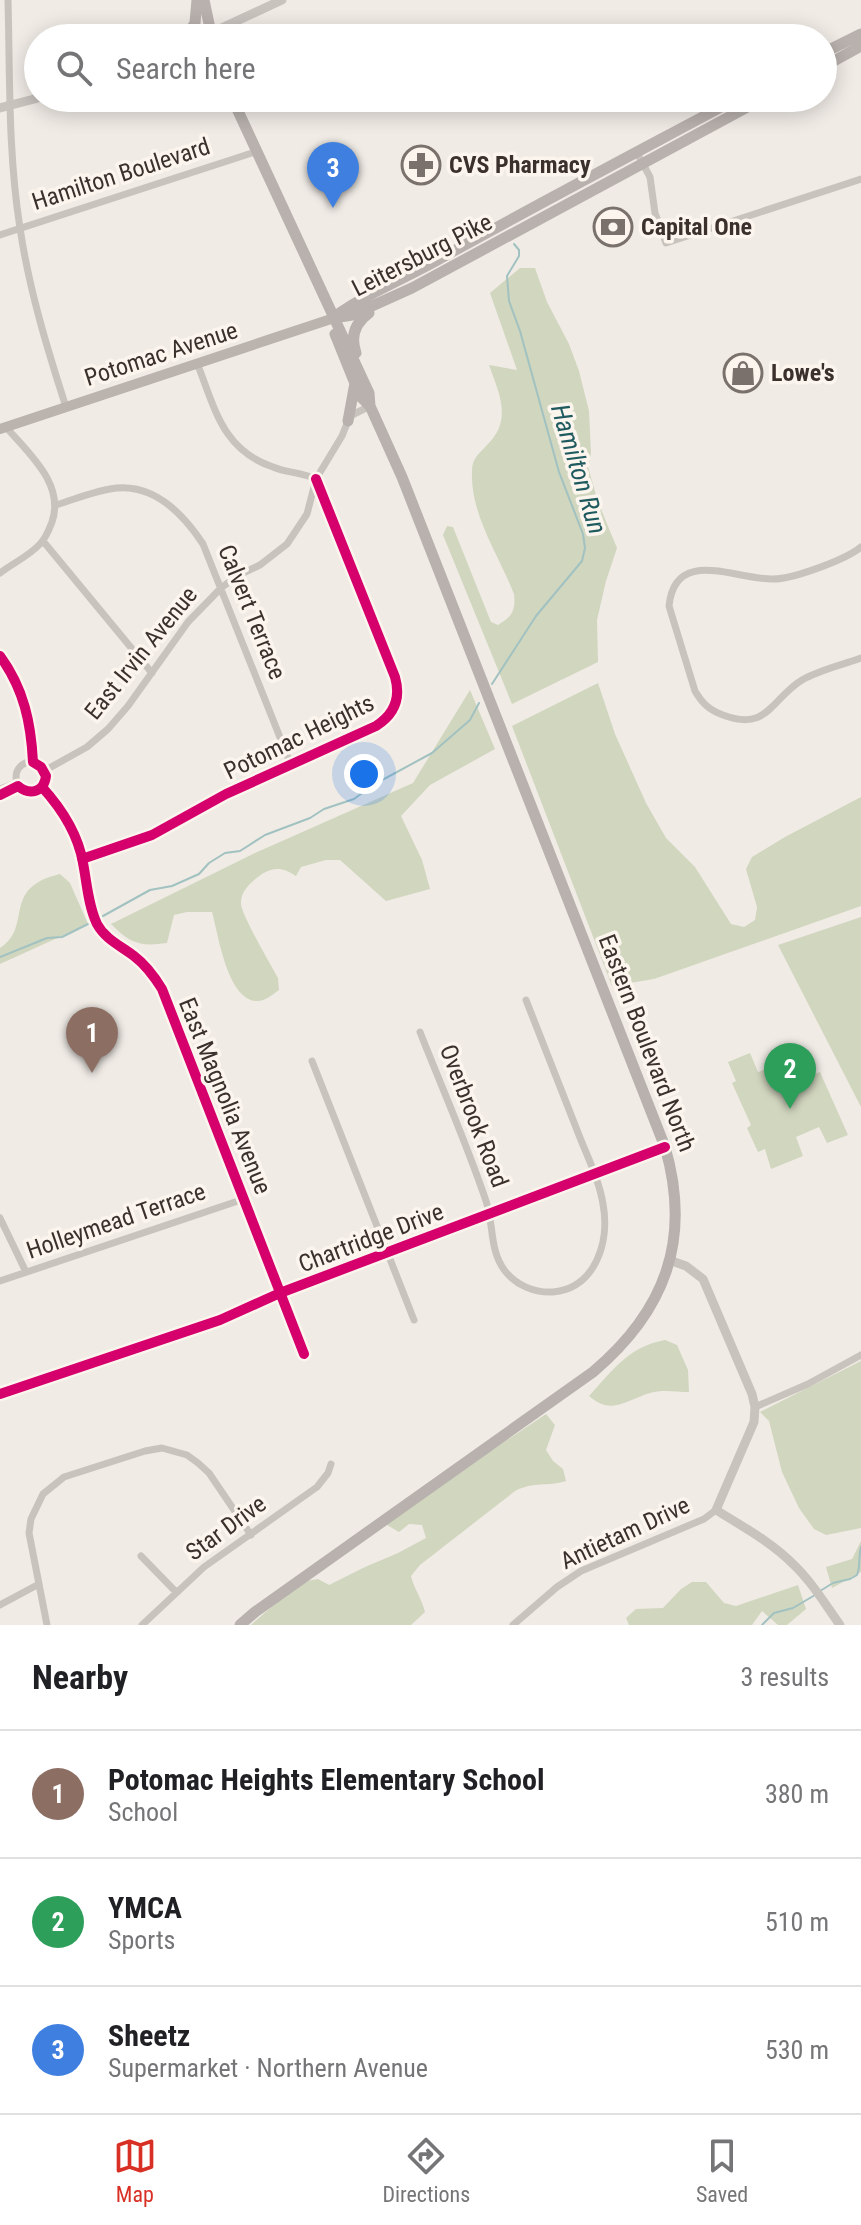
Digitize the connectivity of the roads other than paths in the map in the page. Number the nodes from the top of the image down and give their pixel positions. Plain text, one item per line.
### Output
1 (8, 0) edge
2 (197, 0) edge
3 (204, 0) edge
4 (282, 0) edge
5 (194, 24) edge
6 (206, 24) edge
7 (232, 24) edge
8 (861, 34) edge
9 (837, 46) edge
10 (861, 46) edge
11 (837, 59) edge
12 (5, 107) edge
13 (238, 112) edge
14 (711, 112) edge
15 (738, 112) edge
16 (636, 151) junction
17 (255, 152) junction
18 (643, 163) junction
19 (861, 179) edge
20 (20, 228) junction
21 (0, 235) edge
22 (412, 288) junction
23 (334, 318) junction
24 (197, 363) junction
25 (358, 378) junction
26 (370, 406) junction
27 (66, 407) junction
28 (348, 421) junction
29 (3, 428) edge
30 (316, 479) junction
31 (56, 505) junction
32 (43, 541) junction
33 (861, 547) edge
34 (0, 573) edge
35 (221, 588) junction
36 (0, 656) edge
37 (861, 658) edge
38 (152, 673) junction
39 (33, 762) junction
40 (291, 765) junction
41 (44, 771) junction
42 (17, 784) junction
43 (42, 787) junction
44 (0, 789) edge
45 (0, 795) edge
46 (82, 859) junction
47 (526, 1000) dead end
48 (420, 1032) dead end
49 (312, 1061) dead end
50 (665, 1147) junction
51 (594, 1174) junction
52 (244, 1199) junction
53 (489, 1215) junction
54 (0, 1218) edge
55 (387, 1254) junction
56 (669, 1260) junction
57 (26, 1272) junction
58 (0, 1281) edge
59 (280, 1293) junction
60 (414, 1320) dead end
61 (304, 1354) dead end
62 (861, 1355) edge
63 (0, 1394) edge
64 (755, 1407) junction
65 (331, 1464) dead end
66 (716, 1510) junction
67 (251, 1535) junction
68 (141, 1556) dead end
69 (39, 1584) junction
70 (176, 1592) junction
71 (0, 1605) edge
72 (47, 1625) edge
73 (142, 1625) edge
74 (240, 1625) edge
75 (513, 1625) edge
76 (840, 1625) edge

1 - 12 street
2 - 5 main road
3 - 6 main road
4 - 7 street
8 - 9 main road
10 - 11 main road
12 - 20 street
13 - 17 main road, Eastern Boulevard North
14 - 16 main road, Leitersburg Pike
15 - 18 main road, Leitersburg Pike
16 - 18 street
16 - 23 main road, Leitersburg Pike
17 - 20 street, Hamilton Boulevard
17 - 23 main road, Eastern Boulevard North
18 - 19 street
18 - 22 main road, Leitersburg Pike
20 - 21 street, Hamilton Boulevard
20 - 27 street
22 - 23 main road, Leitersburg Pike
22 - 25 main road
23 - 24 main road, Potomac Avenue
23 - 25 main road, Eastern Boulevard North
24 - 27 main road, Potomac Avenue
24 - 30 street
25 - 26 main road, Eastern Boulevard North
25 - 28 main road
26 - 28 street
26 - 50 main road, Eastern Boulevard North
27 - 29 main road, Potomac Avenue
28 - 30 street, East Irvin Avenue
29 - 31 street
30 - 35 street, East Irvin Avenue
30 - 40 street, Potomac Heights
31 - 32 street
31 - 35 street, Calvert Terrace
32 - 34 street
32 - 38 street
33 - 37 street
35 - 38 street, East Irvin Avenue
35 - 40 street, Calvert Terrace
36 - 39 street
38 - 41 street, East Irvin Avenue
39 - 41 street
39 - 42 street
40 - 46 street, Potomac Heights
41 - 43 street
42 - 43 street
42 - 44 street
42 - 45 street
43 - 46 street, East Magnolia Avenue
46 - 52 street, East Magnolia Avenue
47 - 51 street
48 - 53 street, Overbrook Road
49 - 55 street
50 - 51 street, Chartridge Drive
50 - 56 main road, Eastern Boulevard North
51 - 53 street, Chartridge Drive
51 - 53 street
52 - 57 street, Holleymead Terrace
52 - 59 street, East Magnolia Avenue
53 - 55 street, Chartridge Drive
54 - 57 street
55 - 59 street, Chartridge Drive
55 - 60 street
56 - 64 street
56 - 74 main road, Eastern Boulevard North
57 - 58 street, Holleymead Terrace
59 - 61 street, East Magnolia Avenue
59 - 63 street, Chartridge Drive
62 - 64 street
64 - 66 street, Antietam Drive
65 - 67 street, Star Drive
66 - 75 street, Antietam Drive
66 - 76 street
67 - 69 street
67 - 70 street, Star Drive
68 - 70 street
69 - 71 street
69 - 72 street
70 - 73 street, Star Drive

